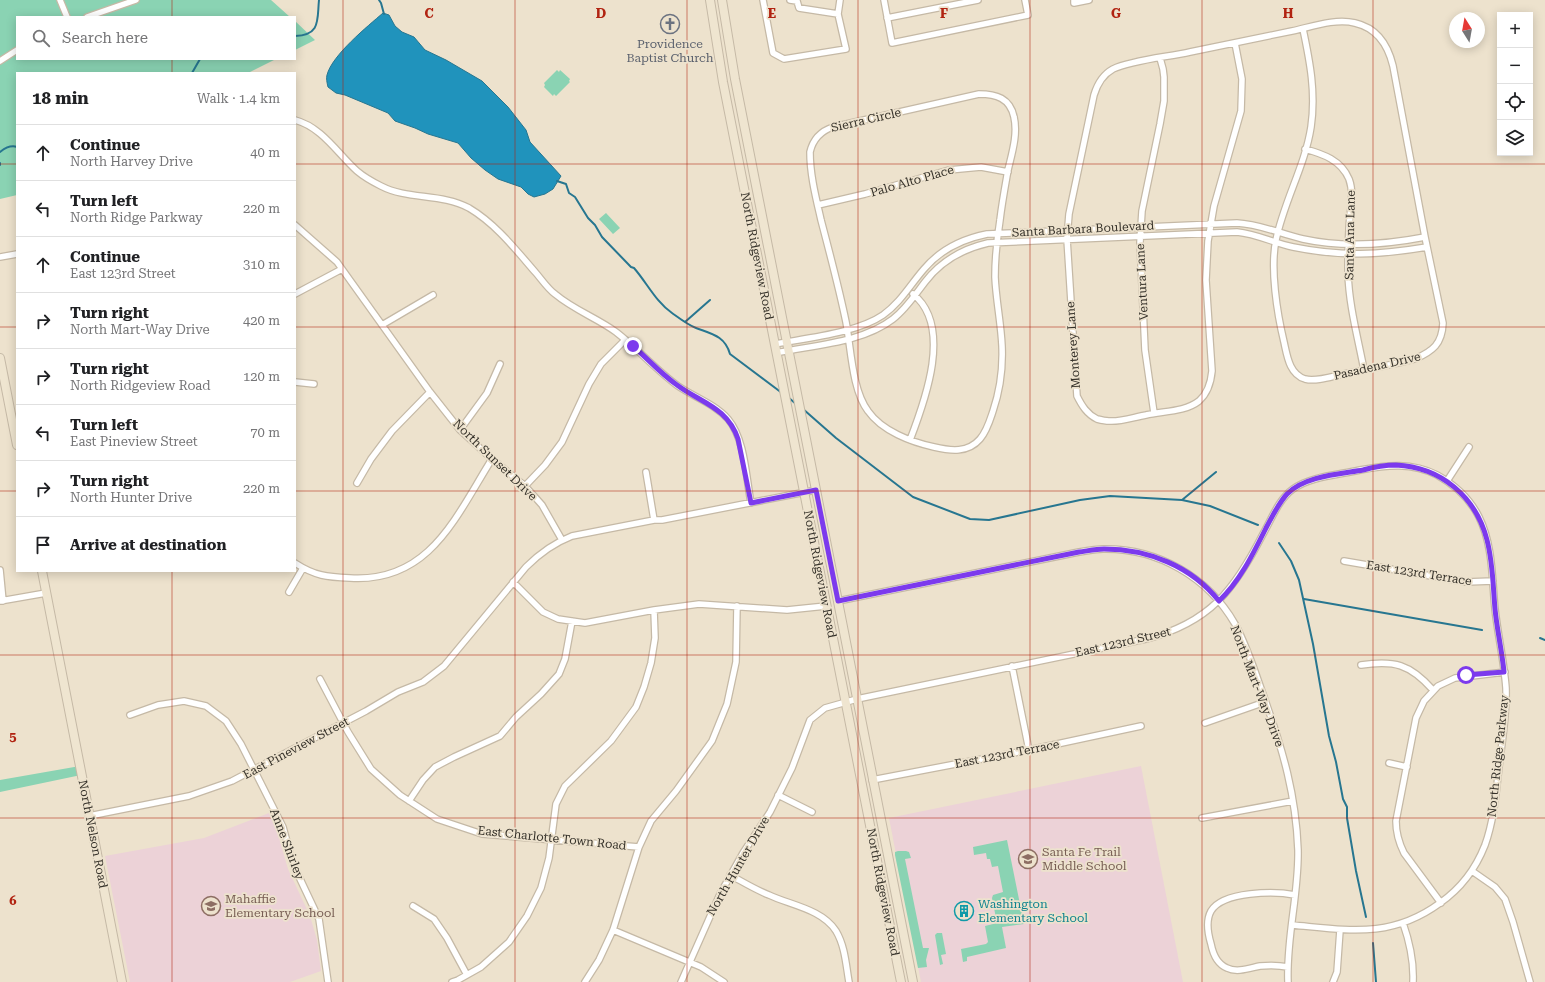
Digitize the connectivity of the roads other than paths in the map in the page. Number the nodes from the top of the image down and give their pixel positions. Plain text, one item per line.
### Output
1 (60, 0) edge
2 (136, 0) edge
3 (710, 0) edge
4 (722, 0) edge
5 (763, 0) edge
6 (790, 0) edge
7 (840, 0) edge
8 (884, 0) edge
9 (978, 0) edge
10 (1025, 0) edge
11 (1074, 0) edge
12 (1089, 0) edge
13 (838, 14) junction
14 (67, 16) edge
15 (90, 16) edge
16 (887, 18) junction
17 (1303, 29) junction
18 (1235, 43) junction
19 (16, 51) edge
20 (1160, 58) junction
21 (0, 62) edge
22 (296, 120) edge
23 (1305, 149) junction
24 (1008, 172) junction
25 (818, 205) junction
26 (1211, 224) junction
27 (296, 226) edge
28 (1141, 226) junction
29 (1068, 230) junction
30 (1278, 232) junction
31 (998, 233) junction
32 (1209, 233) junction
33 (1140, 236) junction
34 (1425, 237) junction
35 (1067, 239) junction
36 (1276, 241) junction
37 (996, 242) junction
38 (1348, 245) junction
39 (1427, 247) junction
40 (16, 254) edge
41 (1348, 254) junction
42 (0, 257) edge
43 (342, 269) junction
44 (908, 290) junction
45 (296, 293) edge
46 (433, 295) dead end
47 (915, 296) junction
48 (382, 325) junction
49 (847, 330) junction
50 (849, 339) junction
51 (625, 340) junction
52 (787, 342) junction
53 (775, 344) junction
54 (788, 350) junction
55 (776, 353) junction
56 (0, 358) edge
57 (500, 364) dead end
58 (1364, 370) junction
59 (296, 382) edge
60 (314, 384) dead end
61 (430, 392) junction
62 (1154, 413) junction
63 (460, 430) junction
64 (16, 439) edge
65 (910, 440) junction
66 (1469, 447) dead end
67 (492, 459) junction
68 (646, 472) dead end
69 (1447, 481) junction
70 (357, 483) dead end
71 (525, 486) junction
72 (816, 490) junction
73 (804, 493) junction
74 (751, 503) junction
75 (654, 520) junction
76 (562, 540) junction
77 (1344, 561) dead end
78 (296, 564) edge
79 (303, 568) junction
80 (0, 570) edge
81 (42, 572) edge
82 (1493, 581) junction
83 (513, 582) junction
84 (289, 592) dead end
85 (46, 593) junction
86 (2, 601) edge
87 (838, 601) junction
88 (1219, 601) junction
89 (737, 606) junction
90 (826, 606) junction
91 (654, 610) junction
92 (572, 621) junction
93 (1361, 665) dead end
94 (1012, 666) junction
95 (1504, 672) junction
96 (320, 679) dead end
97 (1433, 690) junction
98 (857, 698) junction
99 (845, 701) junction
100 (1265, 702) junction
101 (130, 715) dead end
102 (343, 723) junction
103 (1205, 723) dead end
104 (1141, 726) dead end
105 (1028, 750) junction
106 (1389, 763) dead end
107 (1407, 767) junction
108 (254, 770) junction
109 (872, 780) junction
110 (778, 795) junction
111 (1293, 800) junction
112 (410, 801) junction
113 (812, 812) dead end
114 (89, 816) junction
115 (1202, 818) dead end
116 (551, 840) junction
117 (639, 847) junction
118 (1472, 871) junction
119 (730, 875) junction
120 (1295, 895) junction
121 (1441, 903) junction
122 (413, 906) dead end
123 (1404, 923) junction
124 (1292, 925) junction
125 (613, 930) junction
126 (1340, 930) junction
127 (689, 963) junction
128 (1288, 967) junction
129 (467, 975) junction
130 (122, 982) edge
131 (328, 982) edge
132 (452, 982) edge
133 (585, 982) edge
134 (681, 982) edge
135 (724, 982) edge
136 (849, 982) edge
137 (901, 982) edge
138 (913, 982) edge
139 (1288, 982) edge
140 (1333, 982) edge
141 (1413, 982) edge
142 (1530, 982) edge

1 - 14 street
2 - 15 street
3 - 53 main road, North Ridgeview Road
4 - 52 main road, North Ridgeview Road
5 - 13 street
6 - 13 street
7 - 13 street
8 - 16 street
9 - 16 street
10 - 16 street
11 - 12 street
17 - 18 street, Monterey Lane
17 - 23 street, Pasadena Drive
17 - 34 street, Pasadena Drive
18 - 20 street, Monterey Lane
18 - 26 street, Monterey Lane
19 - 21 street
20 - 28 street, Ventura Lane
20 - 29 street, Monterey Lane
22 - 51 street
23 - 30 street, Pasadena Drive
23 - 38 street, Santa Ana Lane
24 - 25 street, Palo Alto Place
24 - 25 street, Sierra Circle
24 - 31 street, Sierra Circle
25 - 49 street, Sierra Circle
26 - 28 street, Santa Barbara Boulevard
26 - 30 street, Santa Barbara Boulevard
26 - 32 street, Monterey Lane
27 - 43 street, North Sunset Drive
28 - 29 street, Santa Barbara Boulevard
28 - 33 street, Ventura Lane
29 - 31 street, Santa Barbara Boulevard
29 - 35 street, Monterey Lane
30 - 36 street, Pasadena Drive
30 - 38 street, Santa Barbara Boulevard
31 - 37 street, Sierra Circle
31 - 44 street, Santa Barbara Boulevard
32 - 33 street, Santa Barbara Boulevard
32 - 36 street, Santa Barbara Boulevard
32 - 62 street, Monterey Lane
33 - 35 street, Santa Barbara Boulevard
33 - 62 street, Ventura Lane
34 - 38 street, Santa Barbara Boulevard
34 - 39 street, Pasadena Drive
35 - 37 street, Santa Barbara Boulevard
35 - 62 street, Monterey Lane
36 - 41 street, Santa Barbara Boulevard
36 - 58 street, Pasadena Drive
37 - 47 street, Santa Barbara Boulevard
37 - 65 street, Sierra Circle
38 - 41 street, Santa Ana Lane
39 - 41 street, Santa Barbara Boulevard
39 - 58 street, Pasadena Drive
40 - 42 street
41 - 58 street, Santa Ana Lane
43 - 45 street
43 - 48 street, North Sunset Drive
44 - 47 street
44 - 49 street, Santa Barbara Boulevard
46 - 48 street
47 - 50 street, Santa Barbara Boulevard
47 - 65 street
48 - 61 street, North Sunset Drive
49 - 50 street, Sierra Circle
49 - 52 street, Santa Barbara Boulevard
50 - 54 street, Santa Barbara Boulevard
50 - 65 street, Sierra Circle
51 - 71 street
51 - 74 street
52 - 53 street, Santa Barbara Boulevard
52 - 54 main road, North Ridgeview Road
53 - 55 main road, North Ridgeview Road
54 - 55 street, Santa Barbara Boulevard
54 - 72 main road, North Ridgeview Road
55 - 73 main road, North Ridgeview Road
56 - 64 main road
57 - 63 street
59 - 60 street
61 - 63 street, North Sunset Drive
61 - 70 street
63 - 67 street, North Sunset Drive
66 - 69 street
67 - 71 street, North Sunset Drive
67 - 79 street
68 - 75 street
69 - 82 street, North Ridge Parkway
69 - 88 street, East 123rd Street
71 - 76 street, North Sunset Drive
72 - 73 street
72 - 87 main road, North Ridgeview Road
73 - 74 street
73 - 90 main road, North Ridgeview Road
74 - 75 street
75 - 76 street
76 - 83 street, East Pineview Street
77 - 82 street, East 123rd Terrace
78 - 79 street
79 - 84 street
80 - 86 street
81 - 85 main road, North Nelson Road
82 - 95 street, North Ridge Parkway
83 - 92 street
83 - 102 street, East Pineview Street
85 - 86 street
85 - 114 main road, North Nelson Road
87 - 88 street, North Mart-Way Drive
87 - 98 main road, North Ridgeview Road
88 - 94 street, East 123rd Street
88 - 100 street, North Mart-Way Drive
89 - 90 street
89 - 91 street
89 - 117 street
90 - 99 main road, North Ridgeview Road
91 - 92 street
91 - 116 street
92 - 112 street
93 - 97 street
94 - 98 street, East 123rd Street
94 - 105 street
95 - 97 street
95 - 118 street, North Ridge Parkway
96 - 102 street, East Charlotte Town Road
97 - 107 street
98 - 99 street, North Hunter Drive
98 - 109 main road, North Ridgeview Road
99 - 110 street, North Hunter Drive
99 - 137 main road, North Ridgeview Road
100 - 103 street
100 - 111 street, North Mart-Way Drive
101 - 108 street, Anne Shirley
102 - 108 street, East Pineview Street
102 - 112 street, East Charlotte Town Road
104 - 105 street, East 123rd Terrace
105 - 109 street, East 123rd Terrace
106 - 107 street
107 - 121 street
108 - 114 street, East Pineview Street
108 - 131 street, Anne Shirley
109 - 138 main road, North Ridgeview Road
110 - 113 street
110 - 119 street, North Hunter Drive
111 - 115 street
111 - 120 street, North Mart-Way Drive
112 - 116 street, East Charlotte Town Road
114 - 130 main road, North Nelson Road
116 - 117 street, East Charlotte Town Road
116 - 129 street
117 - 125 street
118 - 121 street, North Ridge Parkway
118 - 142 street
119 - 127 street, North Hunter Drive
119 - 136 street
120 - 124 street, North Mart-Way Drive
120 - 128 street
121 - 123 street, North Ridge Parkway
122 - 129 street
123 - 126 street, North Ridge Parkway
123 - 141 street
124 - 126 street, North Ridge Parkway
124 - 128 street, North Mart-Way Drive
125 - 127 street
125 - 133 street
126 - 140 street
127 - 134 street, North Hunter Drive
127 - 135 street
128 - 139 street, North Mart-Way Drive
129 - 132 street

